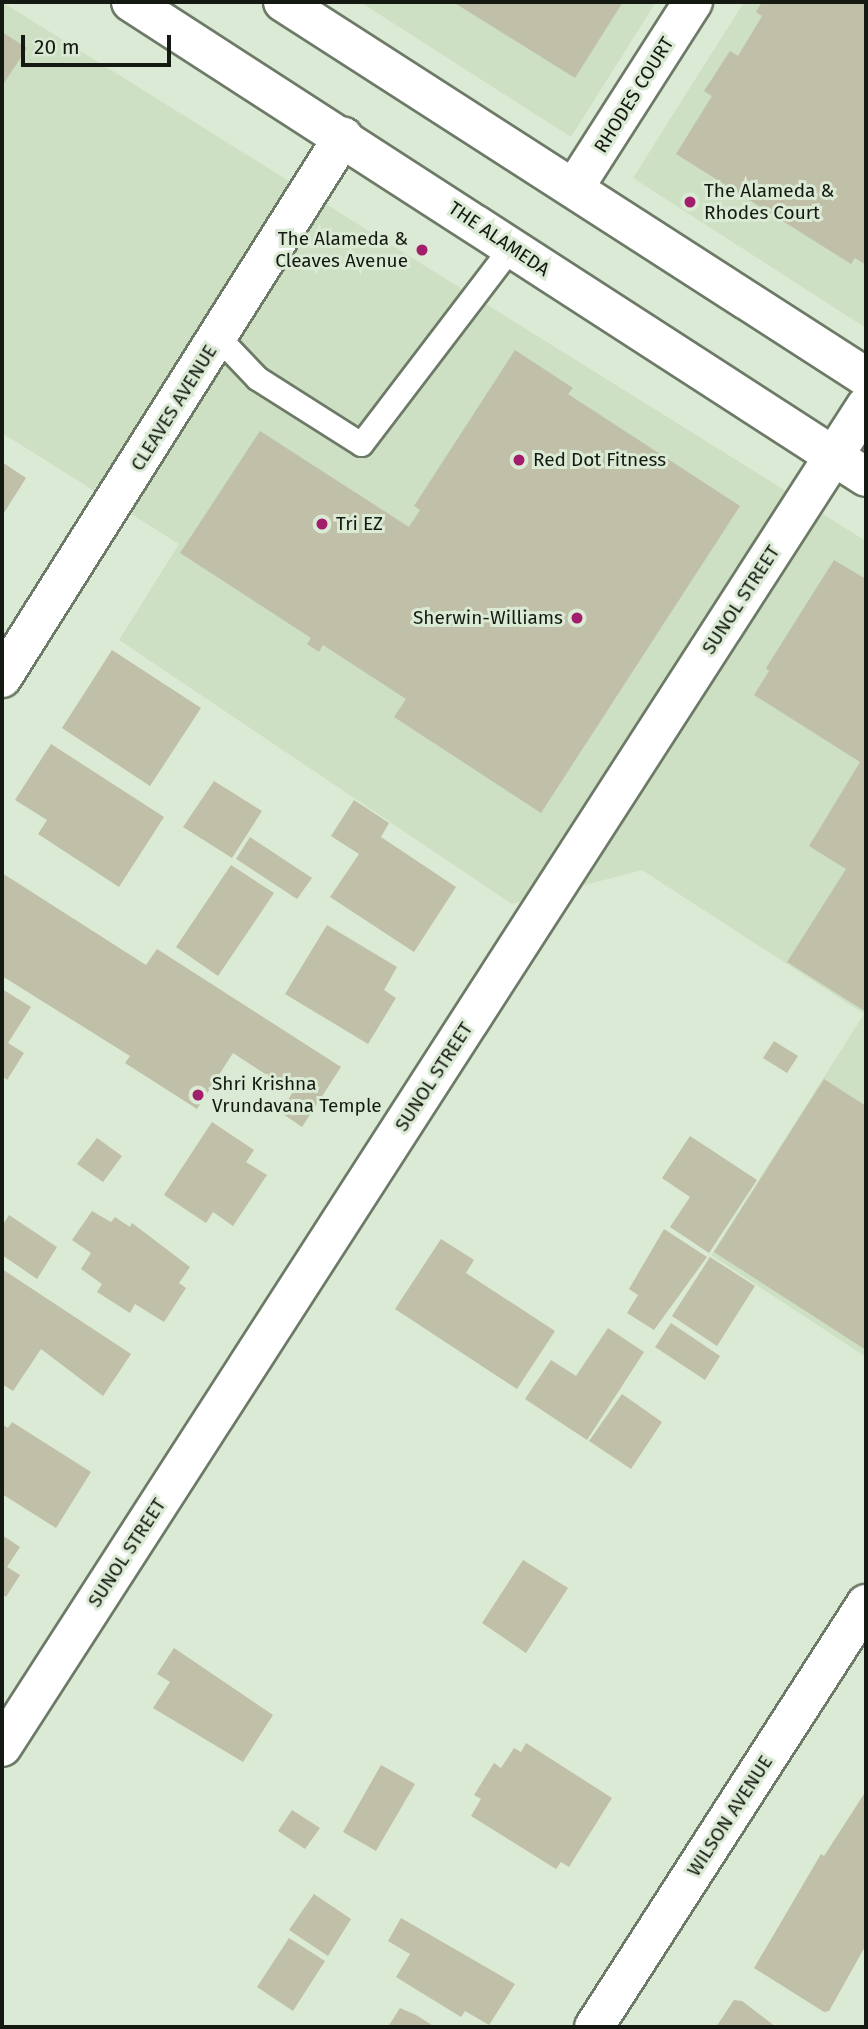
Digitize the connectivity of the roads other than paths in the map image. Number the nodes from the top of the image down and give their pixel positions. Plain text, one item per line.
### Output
1 (131, 2) edge
2 (283, 2) edge
3 (693, 2) edge
4 (343, 137) junction
5 (575, 188) junction
6 (511, 247) junction
7 (218, 338) junction
8 (866, 377) edge
9 (866, 406) edge
10 (834, 457) junction
11 (866, 477) edge
12 (2, 678) edge
13 (866, 1604) edge
14 (2, 1747) edge
15 (594, 2027) edge

1 - 4 street, THE ALAMEDA
2 - 5 street
3 - 5 street, RHODES COURT
4 - 6 street, THE ALAMEDA
4 - 7 street, CLEAVES AVENUE
5 - 8 street
6 - 7 lane
6 - 10 street, THE ALAMEDA
7 - 12 street, CLEAVES AVENUE
9 - 10 street, SUNOL STREET
10 - 11 street, THE ALAMEDA
10 - 14 street, SUNOL STREET
13 - 15 street, WILSON AVENUE

